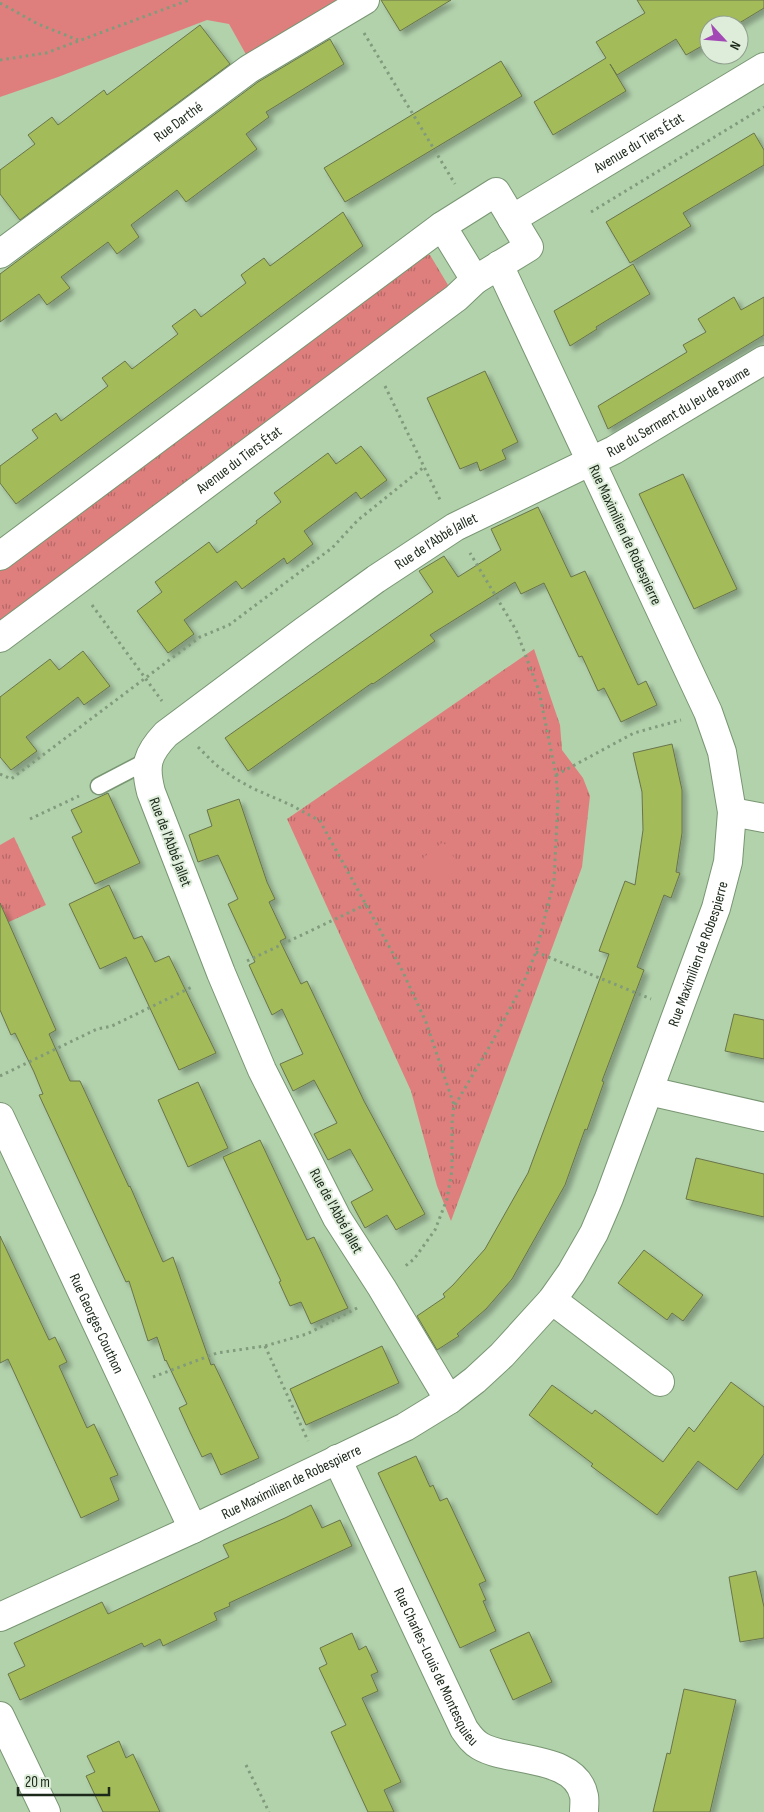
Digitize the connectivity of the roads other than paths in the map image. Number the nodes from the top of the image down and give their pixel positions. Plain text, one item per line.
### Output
1 (357, 5) edge
2 (764, 67) edge
3 (512, 219) junction
4 (442, 226) junction
5 (0, 254) edge
6 (499, 265) junction
7 (475, 280) junction
8 (764, 360) edge
9 (591, 461) junction
10 (0, 556) edge
11 (0, 638) edge
12 (147, 761) junction
13 (99, 786) road end
14 (732, 812) junction
15 (764, 818) edge
16 (649, 1091) junction
17 (764, 1117) edge
18 (0, 1118) edge
19 (552, 1300) junction
20 (660, 1382) dead end
21 (449, 1400) junction
22 (329, 1463) junction
23 (194, 1529) junction
24 (0, 1617) edge
25 (0, 1716) edge
26 (46, 1812) edge
27 (584, 1812) edge

1 - 5 street, Rue Darthé
2 - 3 street, Avenue du Tiers État
3 - 4 street
3 - 6 street, Avenue du Tiers État
4 - 7 street
4 - 10 street
6 - 7 street, Avenue du Tiers État
6 - 9 street, Rue Maximilien de Robespierre
7 - 11 street, Avenue du Tiers État
8 - 9 street, Rue du Serment du Jeu de Paume
9 - 12 street, Rue de l'Abbé Jallet
9 - 14 street, Rue Maximilien de Robespierre
12 - 13 lane
12 - 21 street, Rue de l'Abbé Jallet
14 - 15 street
14 - 16 street, Rue Maximilien de Robespierre
16 - 17 street
16 - 19 street, Rue Maximilien de Robespierre
18 - 23 street, Rue Georges Couthon
19 - 20 street
19 - 21 street, Rue Maximilien de Robespierre
21 - 22 street, Rue Maximilien de Robespierre
22 - 23 street, Rue Maximilien de Robespierre
22 - 27 street, Rue Charles-Louis de Montesquieu
23 - 24 street, Rue Maximilien de Robespierre
25 - 26 street

